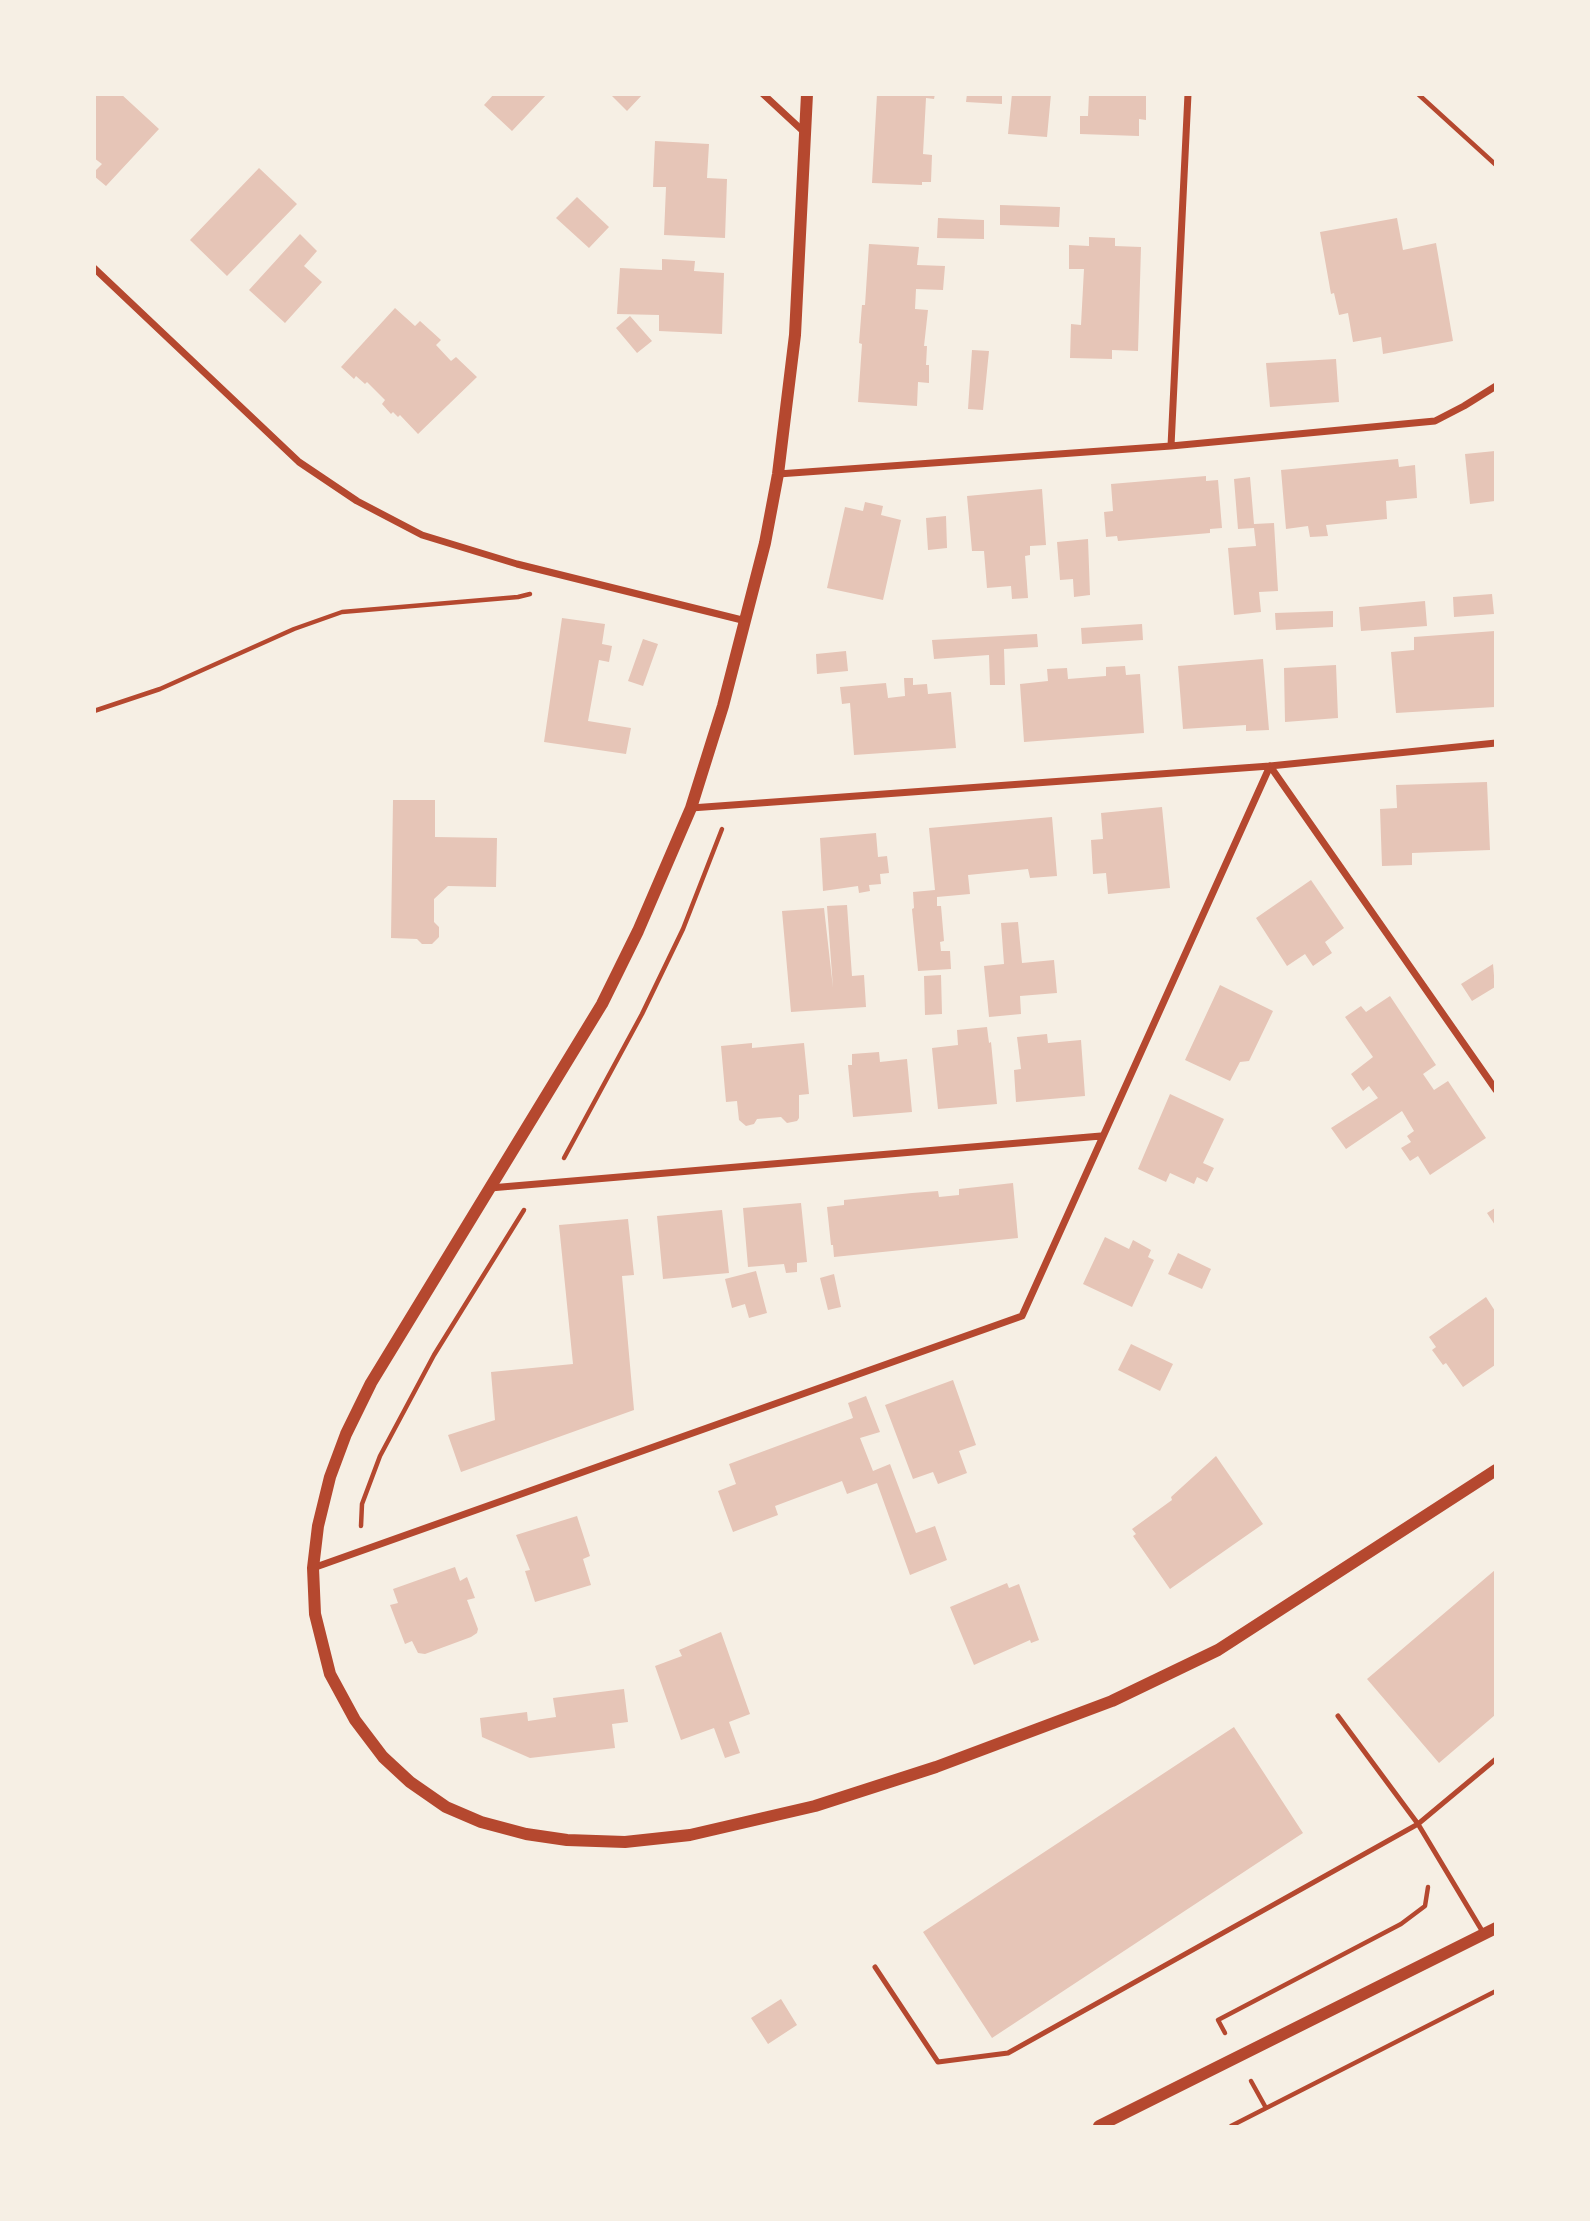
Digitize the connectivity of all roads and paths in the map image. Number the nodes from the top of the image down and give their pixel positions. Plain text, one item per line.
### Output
1 (763, 94) edge
2 (807, 94) edge
3 (1188, 94) edge
4 (1418, 94) edge
5 (806, 133) junction
6 (1496, 165) edge
7 (94, 268) edge
8 (1496, 386) edge
9 (1171, 446) junction
10 (778, 474) junction
11 (578, 579) junction
12 (746, 621) junction
13 (94, 711) edge
14 (1496, 743) edge
15 (1270, 766) junction
16 (731, 805) junction
17 (691, 808) junction
18 (1496, 1090) edge
19 (1101, 1136) junction
20 (552, 1183) junction
21 (490, 1188) junction
22 (1496, 1470) edge
23 (360, 1552) junction
24 (313, 1568) junction
25 (1338, 1716) dead end
26 (1496, 1759) edge
27 (1418, 1824) junction
28 (1429, 1876) dead end
29 (1490, 1931) edge
30 (875, 1967) dead end
31 (1496, 1991) edge
32 (1218, 2020) dead end
33 (1099, 2126) edge
34 (1231, 2126) edge

1 - 5 street
2 - 5 street
3 - 9 street
4 - 6 path
5 - 10 street
7 - 11 street
8 - 9 street
9 - 10 street
10 - 12 street
11 - 12 street
11 - 13 path
12 - 17 street
14 - 15 street
15 - 16 street
15 - 18 street
15 - 19 street
16 - 17 street
16 - 20 path
17 - 21 street
19 - 20 street
19 - 23 street
20 - 21 street
20 - 23 path
21 - 24 street
22 - 24 street
23 - 24 street
25 - 27 lane
26 - 27 lane
27 - 29 lane
27 - 30 lane
28 - 32 path
29 - 33 street
31 - 34 path

